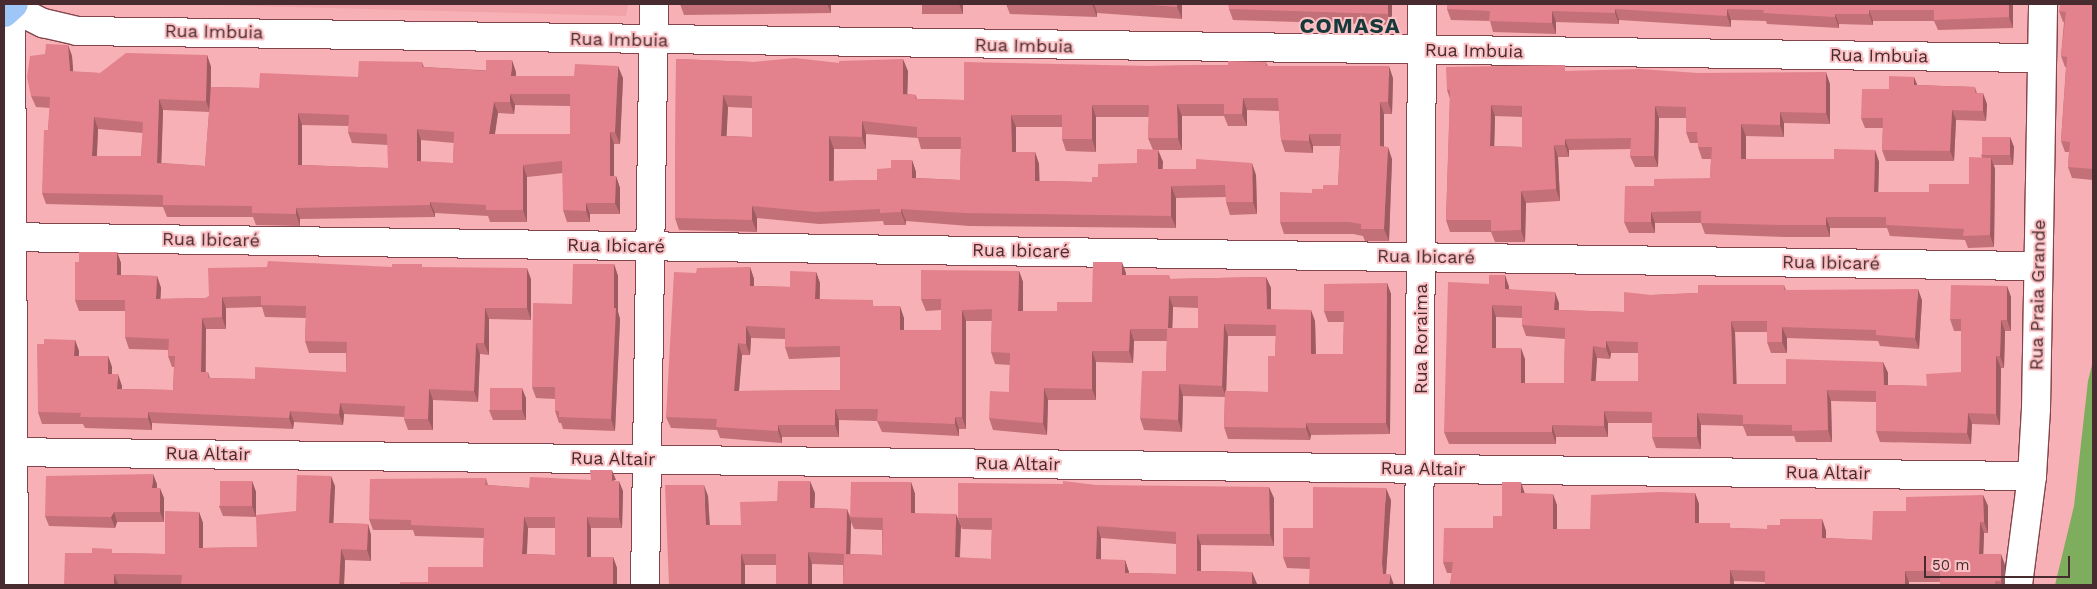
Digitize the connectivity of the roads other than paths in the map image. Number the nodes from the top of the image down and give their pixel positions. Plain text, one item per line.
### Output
1 (654, 4) edge
2 (1422, 4) edge
3 (2043, 4) edge
4 (9, 8) edge
5 (654, 41) junction
6 (1422, 50) junction
7 (2042, 58) junction
8 (9, 237) edge
9 (650, 246) junction
10 (1421, 257) junction
11 (2038, 266) junction
12 (9, 452) edge
13 (647, 460) junction
14 (1420, 469) junction
15 (2032, 476) junction
16 (14, 585) edge
17 (645, 585) edge
18 (1419, 585) edge
19 (2018, 585) edge

1 - 5 street
2 - 6 street, Rua Roraima
3 - 7 street, Rua Praia Grande
4 - 5 street, Rua Imbuia
4 - 8 street
5 - 6 street, Rua Imbuia
5 - 9 street
6 - 7 street, Rua Imbuia
6 - 10 street, Rua Roraima
7 - 11 street, Rua Praia Grande
8 - 9 street, Rua Ibicaré
8 - 12 street
9 - 10 street, Rua Ibicaré
9 - 13 street
10 - 11 street, Rua Ibicaré
10 - 14 street, Rua Roraima
11 - 15 street, Rua Praia Grande
12 - 13 street, Rua Altair
12 - 16 street
13 - 14 street, Rua Altair
13 - 17 street
14 - 15 street, Rua Altair
14 - 18 street, Rua Roraima
15 - 19 street, Rua Praia Grande

